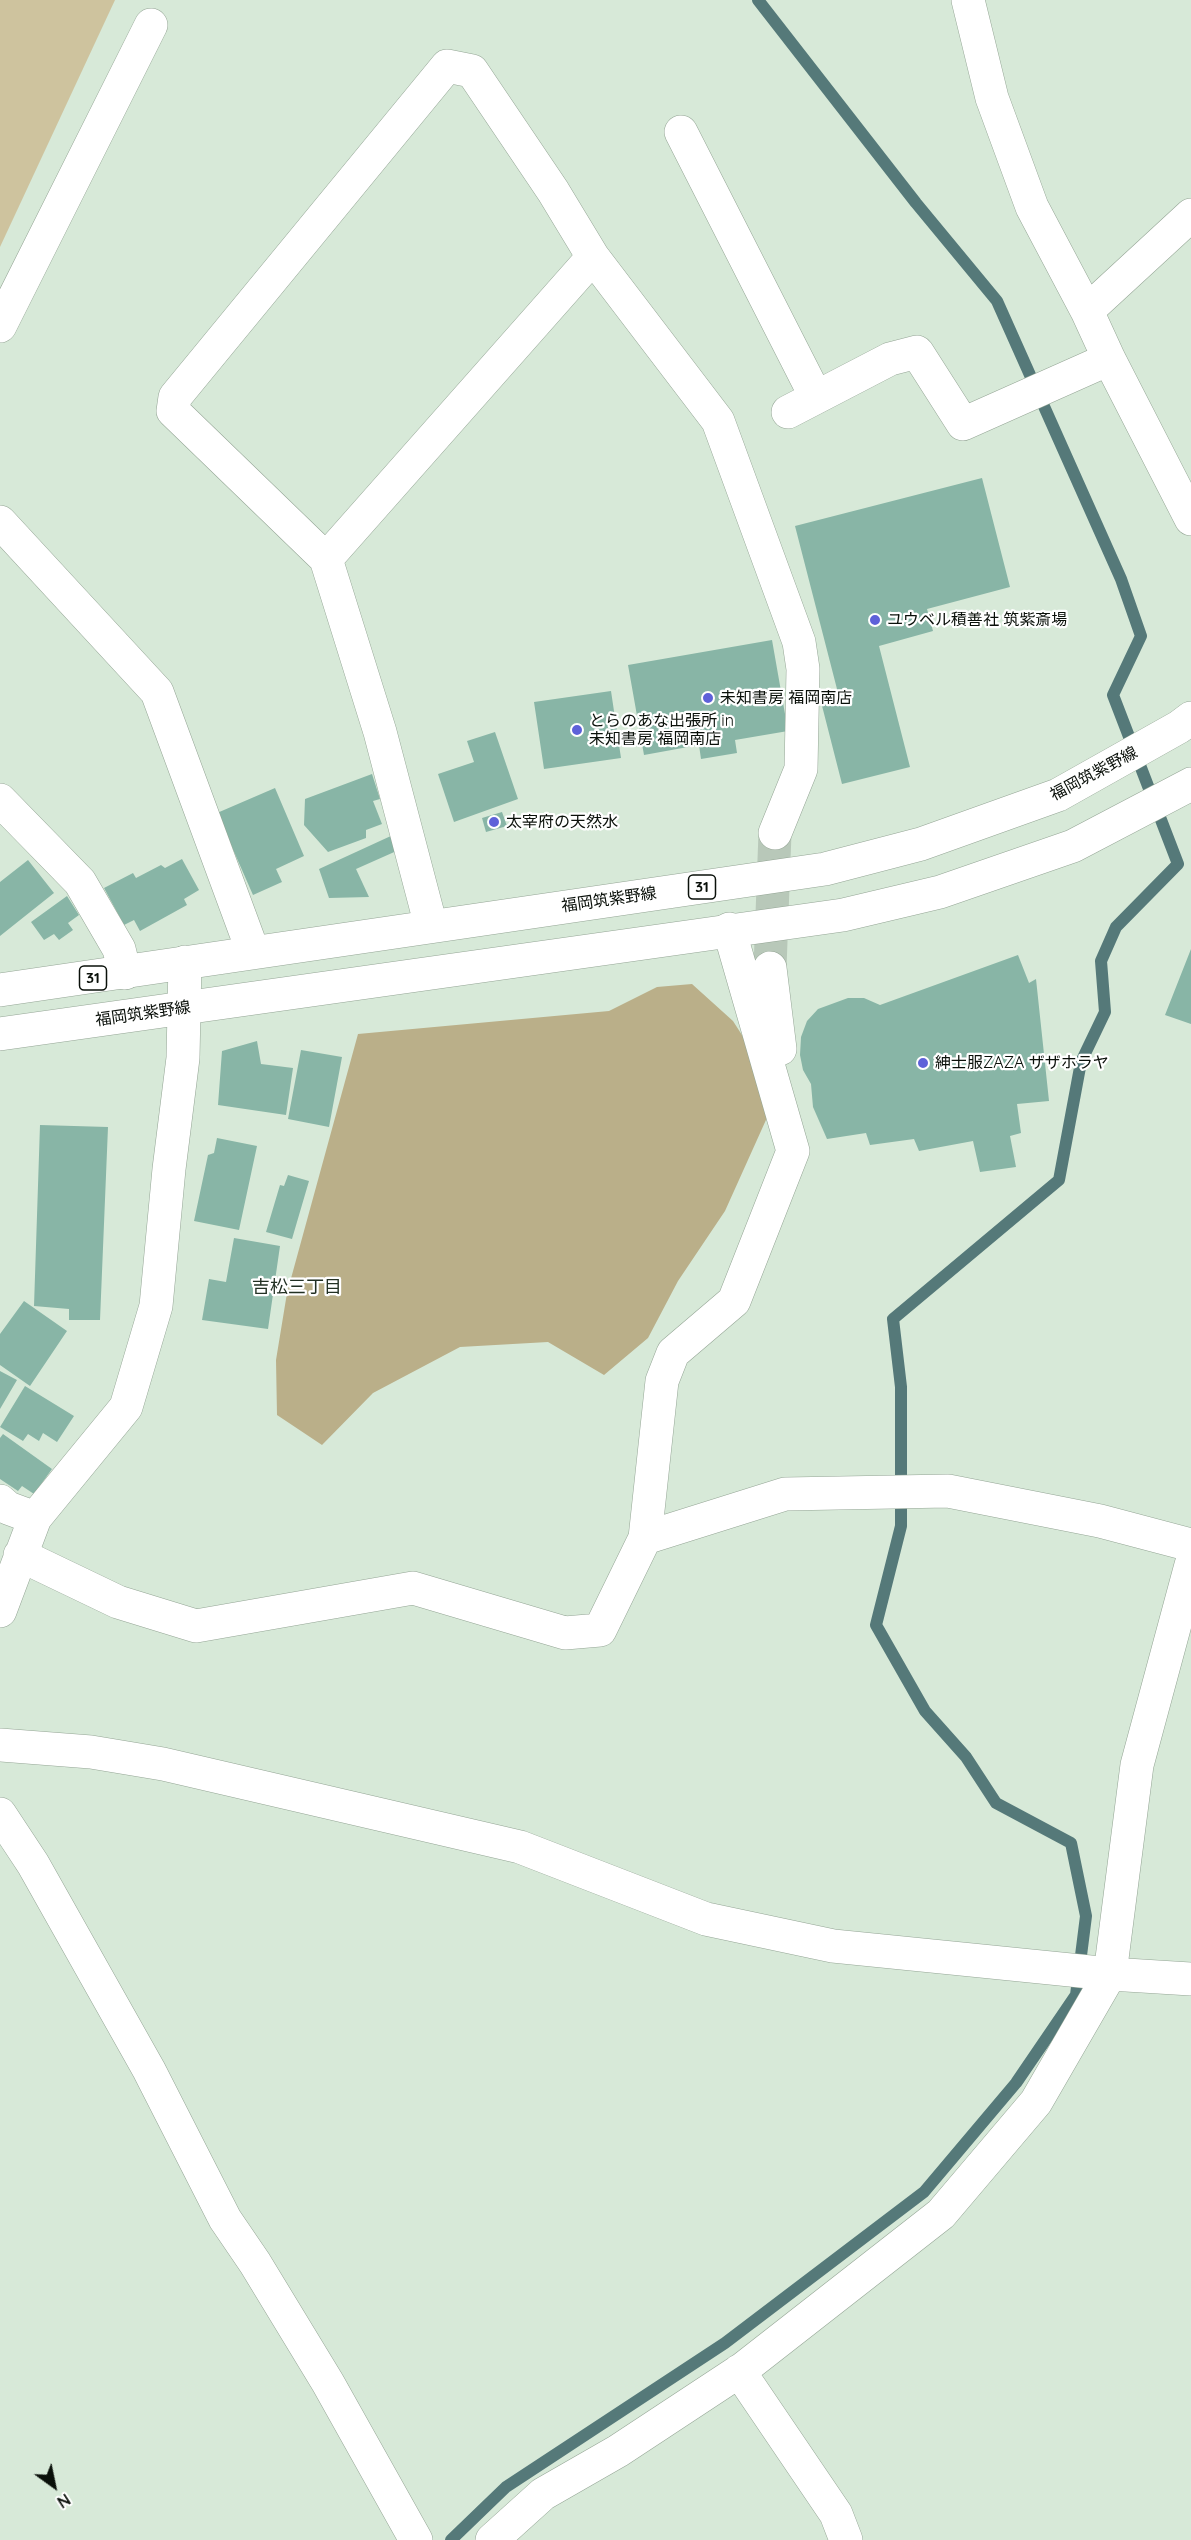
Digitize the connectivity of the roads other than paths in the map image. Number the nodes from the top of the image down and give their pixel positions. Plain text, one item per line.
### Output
1 (968, 0) edge
2 (151, 25) dead end
3 (681, 132) dead end
4 (1191, 215) edge
5 (593, 257) junction
6 (1088, 311) junction
7 (0, 326) edge
8 (1109, 359) junction
9 (816, 397) junction
10 (788, 412) dead end
11 (1191, 519) edge
12 (0, 522) edge
13 (326, 559) junction
14 (1191, 718) edge
15 (1191, 784) edge
16 (0, 800) edge
17 (775, 833) tunnel mouth
18 (431, 926) junction
19 (729, 929) junction
20 (253, 952) junction
21 (185, 962) junction
22 (770, 968) tunnel mouth
23 (125, 973) junction
24 (0, 990) edge
25 (184, 1009) junction
26 (0, 1034) edge
27 (793, 1151) junction
28 (0, 1501) edge
29 (35, 1518) junction
30 (645, 1538) junction
31 (1191, 1545) edge
32 (20, 1556) junction
33 (1191, 1565) edge
34 (0, 1611) edge
35 (0, 1745) edge
36 (0, 1814) edge
37 (1110, 1974) junction
38 (1191, 1979) edge
39 (739, 2371) junction
40 (416, 2540) edge
41 (492, 2540) edge
42 (846, 2540) edge

1 - 6 street
2 - 7 street
3 - 9 street
4 - 6 street
5 - 13 street
5 - 13 street
5 - 17 street
6 - 8 street
8 - 9 street
8 - 11 street
9 - 10 street
12 - 20 street
13 - 18 street
14 - 18 street, 福岡筑紫野線 / 31
15 - 19 street, 福岡筑紫野線
16 - 23 street
18 - 20 street, 福岡筑紫野線 / 31
19 - 25 street, 福岡筑紫野線
19 - 27 street
20 - 21 street, 福岡筑紫野線 / 31
21 - 23 street, 福岡筑紫野線 / 31
21 - 25 street
22 - 27 street
23 - 24 street, 福岡筑紫野線 / 31
25 - 26 street, 福岡筑紫野線
25 - 29 street
27 - 30 street
28 - 29 street
29 - 32 street
30 - 31 street
30 - 32 street
32 - 34 street
33 - 37 street
35 - 37 street
36 - 40 street
37 - 38 street
37 - 39 street
39 - 41 street
39 - 42 street

